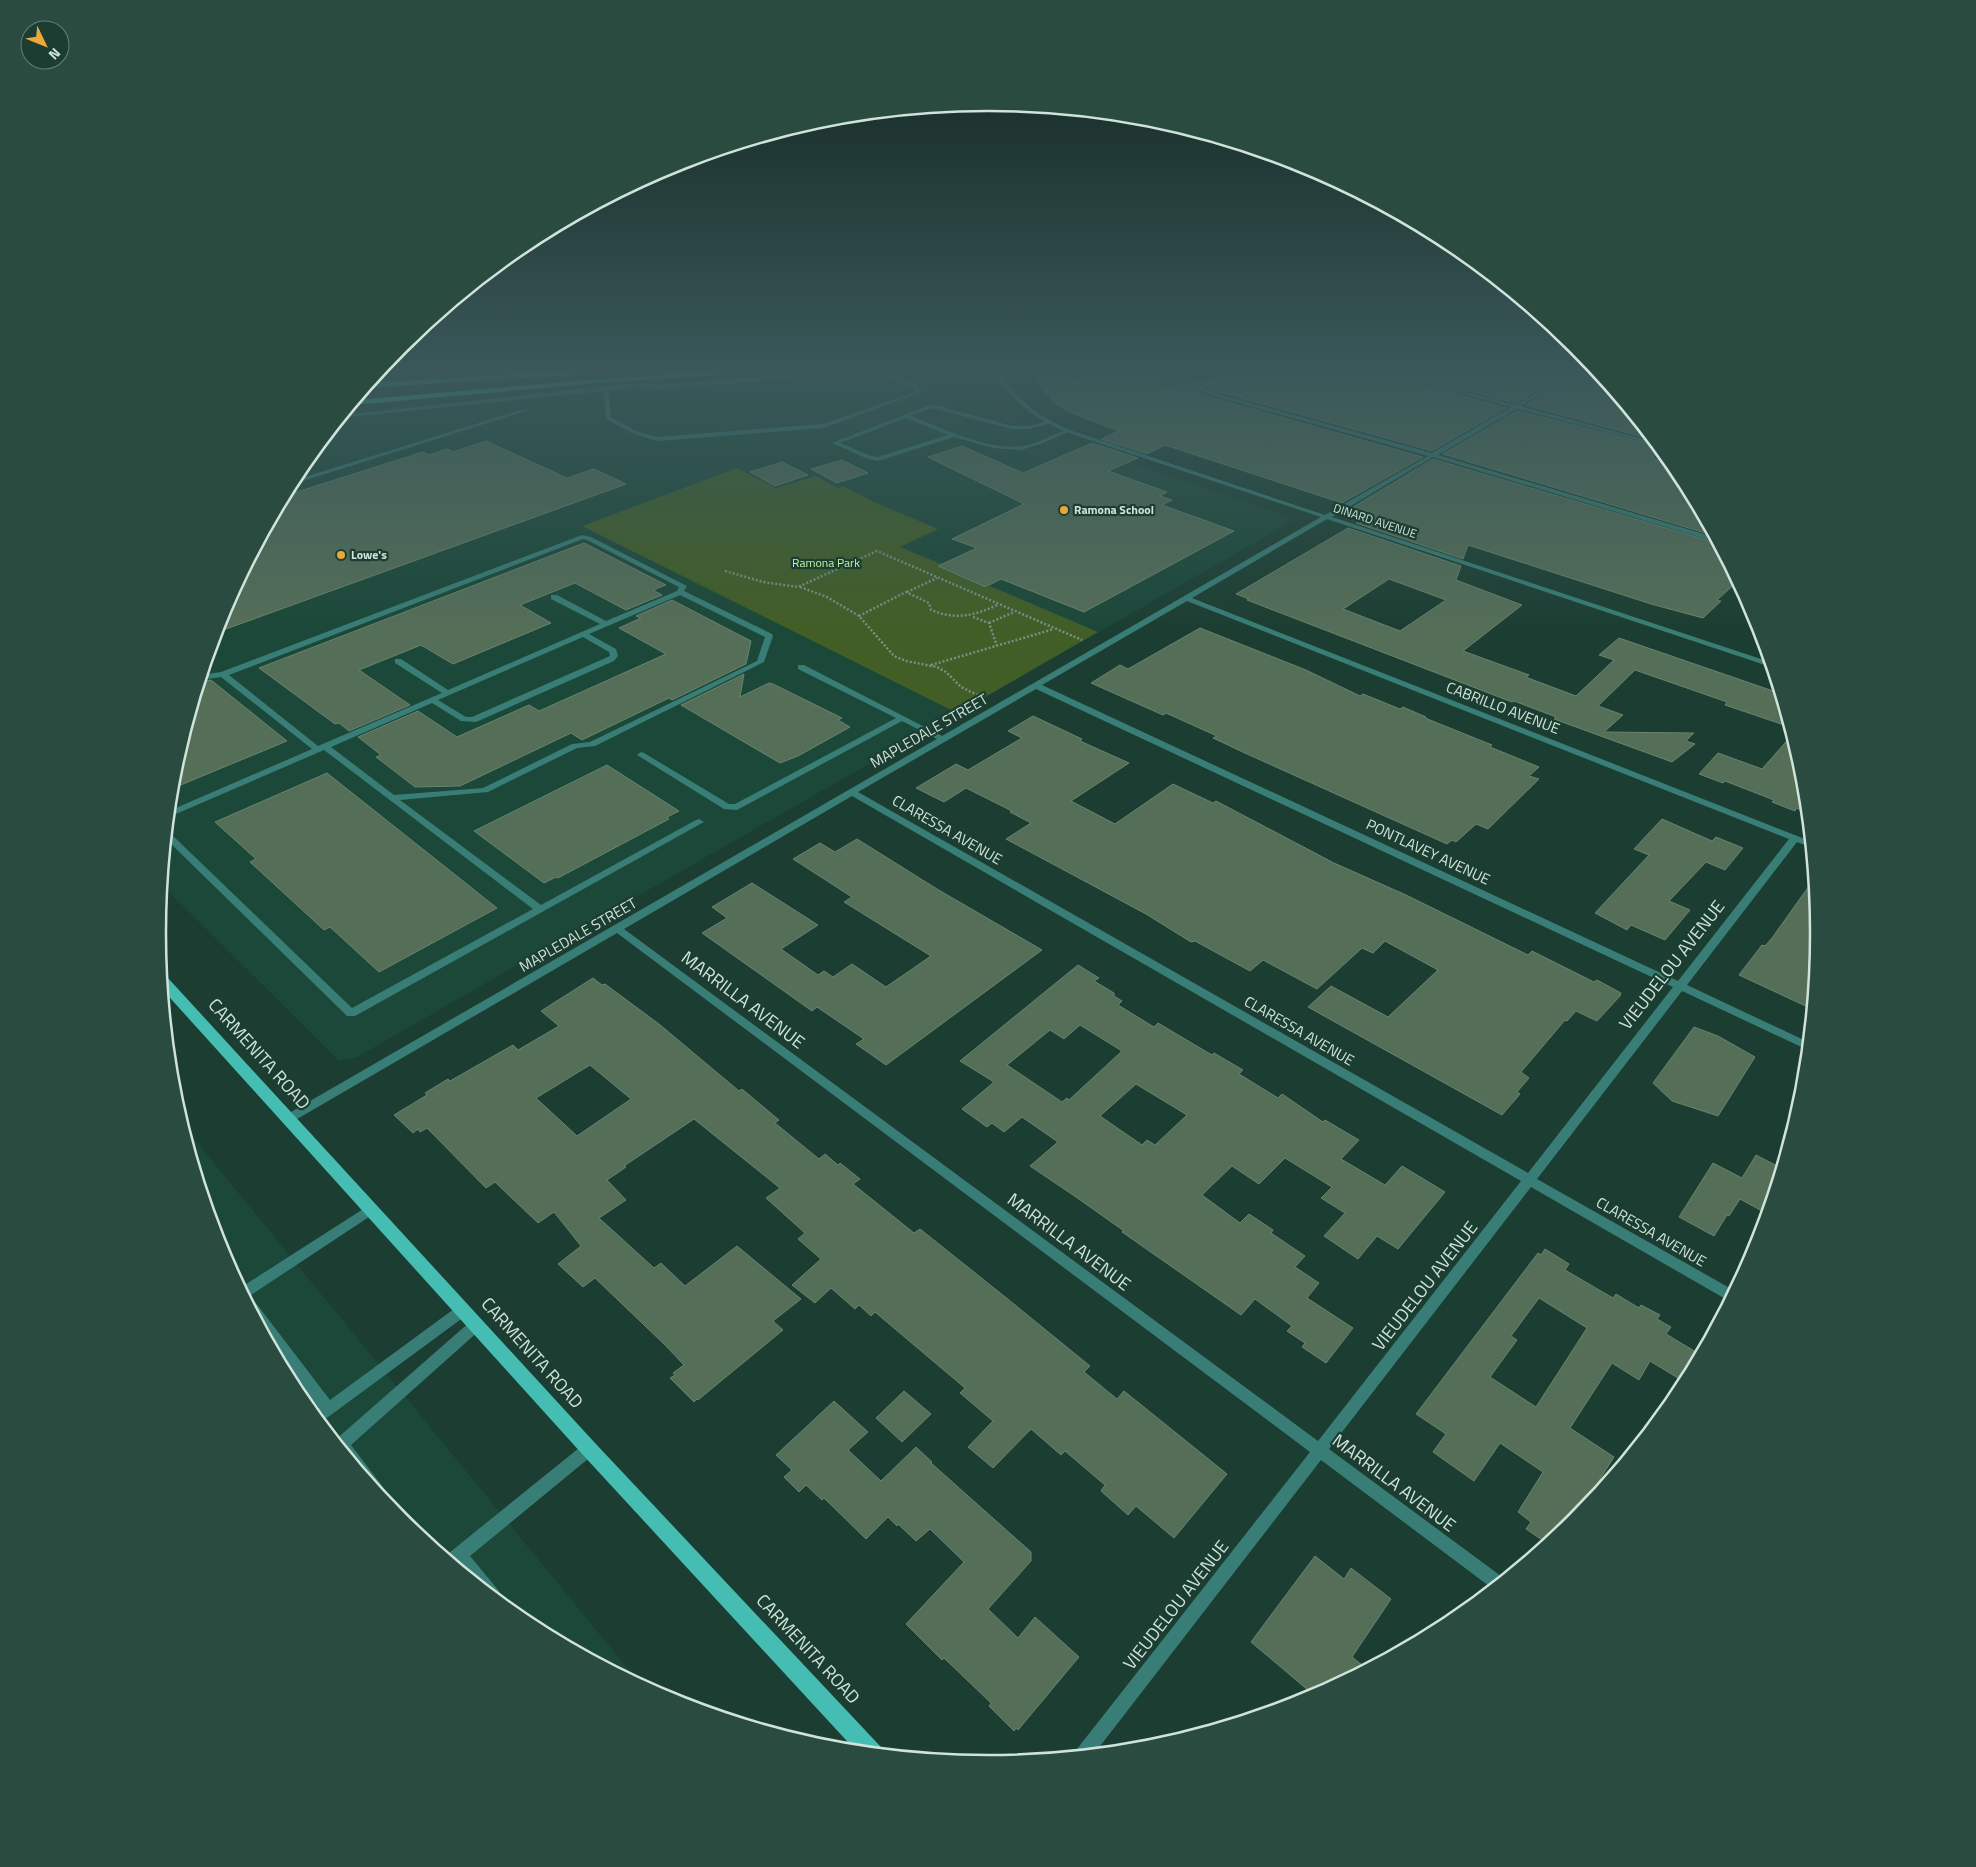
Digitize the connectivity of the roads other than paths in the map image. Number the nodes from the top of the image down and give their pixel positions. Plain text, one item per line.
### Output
1 (381, 455) edge
2 (863, 455) edge
3 (890, 455) edge
4 (1140, 455) edge
5 (1432, 455) joint
6 (302, 479) edge
7 (1326, 517) junction
8 (1708, 538) edge
9 (680, 592) junction
10 (554, 597) dead end
11 (1186, 598) junction
12 (606, 624) junction
13 (583, 634) junction
14 (398, 661) dead end
15 (1765, 663) edge
16 (801, 667) dead end
17 (223, 674) junction
18 (207, 677) edge
19 (1035, 685) junction
20 (446, 692) junction
21 (431, 699) junction
22 (902, 718) junction
23 (944, 739) junction
24 (321, 748) junction
25 (641, 756) dead end
26 (851, 792) junction
27 (392, 798) junction
28 (176, 811) edge
29 (699, 822) dead end
30 (1795, 838) junction
31 (172, 839) edge
32 (1804, 842) edge
33 (540, 909) junction
34 (617, 928) junction
35 (1680, 986) junction
36 (168, 987) edge
37 (1803, 1043) edge
38 (288, 1119) junction
39 (1530, 1180) junction
40 (371, 1209) junction
41 (248, 1290) edge
42 (1727, 1293) edge
43 (463, 1310) junction
44 (476, 1325) junction
45 (268, 1330) edge
46 (328, 1409) junction
47 (321, 1414) edge
48 (343, 1442) edge
49 (589, 1449) junction
50 (1320, 1451) junction
51 (455, 1559) edge
52 (1495, 1581) edge
53 (867, 1747) edge
54 (1087, 1750) edge

1 - 6 street
2 - 3 street
4 - 7 street, DINARD AVENUE
5 - 7 street, MAPLEDALE STREET
5 - 8 street
7 - 11 street, MAPLEDALE STREET
7 - 15 street, DINARD AVENUE
9 - 12 street
9 - 17 street
9 - 27 street
10 - 12 street
11 - 19 street, MAPLEDALE STREET
11 - 30 street, CABRILLO AVENUE
12 - 13 street
13 - 20 street
13 - 21 street
14 - 20 street
16 - 22 street
17 - 18 street
17 - 24 street
19 - 23 street, MAPLEDALE STREET
19 - 35 street, PONTLAVEY AVENUE
20 - 21 street
21 - 24 street
22 - 23 street
22 - 25 street
23 - 26 street, MAPLEDALE STREET
24 - 27 street
24 - 28 street
26 - 34 street, MAPLEDALE STREET
26 - 39 street, CLARESSA AVENUE
27 - 33 street
29 - 33 street
30 - 32 street, CABRILLO AVENUE
30 - 35 street, VIEUDELOU AVENUE
31 - 33 street
34 - 38 street, MAPLEDALE STREET
34 - 50 street, MARRILLA AVENUE
35 - 37 street, PONTLAVEY AVENUE
35 - 39 street, VIEUDELOU AVENUE
36 - 38 main road, CARMENITA ROAD
38 - 40 main road, CARMENITA ROAD
39 - 42 street, CLARESSA AVENUE
39 - 50 street, VIEUDELOU AVENUE
40 - 41 street
40 - 43 main road, CARMENITA ROAD
43 - 44 main road, CARMENITA ROAD
43 - 46 street
44 - 48 street
44 - 49 main road, CARMENITA ROAD
45 - 46 street
46 - 47 street
49 - 51 street
49 - 53 main road, CARMENITA ROAD
50 - 52 street, MARRILLA AVENUE
50 - 54 street, VIEUDELOU AVENUE

